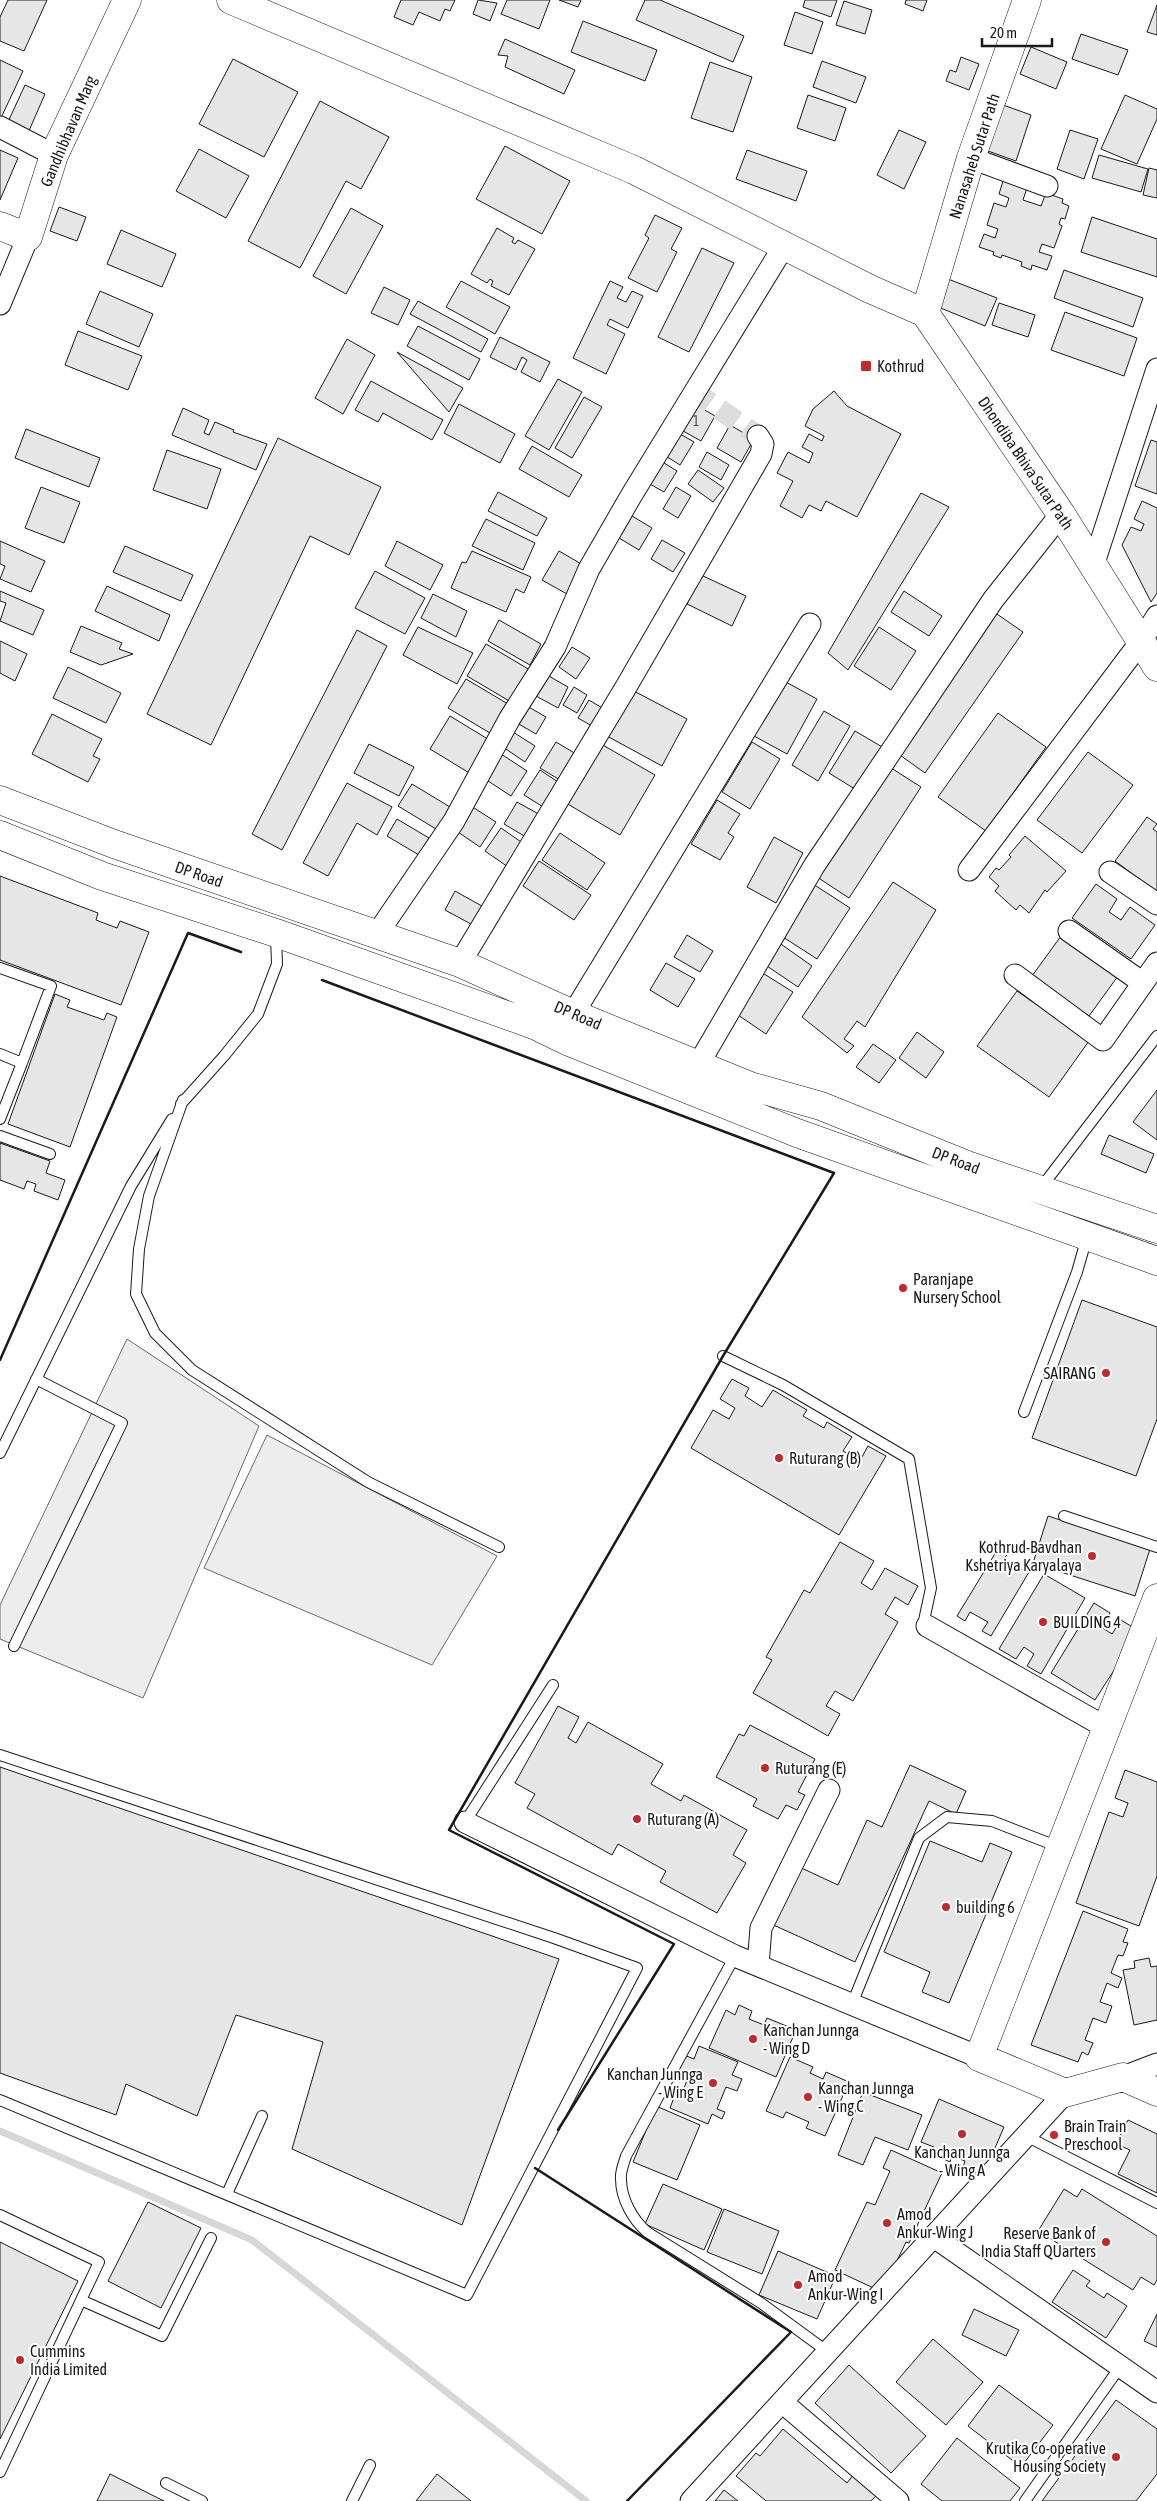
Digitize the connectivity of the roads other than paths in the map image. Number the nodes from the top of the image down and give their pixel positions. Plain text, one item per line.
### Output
1 (127, 0) edge
2 (231, 0) edge
3 (1027, 0) edge
4 (0, 127) edge
5 (54, 155) junction
6 (971, 158) junction
7 (1047, 186) dead end
8 (0, 226) edge
9 (28, 237) junction
10 (784, 246) junction
11 (0, 304) edge
12 (925, 313) junction
13 (1157, 369) edge
14 (758, 436) dead end
15 (1061, 514) junction
16 (1094, 566) junction
17 (1157, 616) edge
18 (810, 624) dead end
19 (1142, 640) junction
20 (1157, 667) edge
21 (0, 800) edge
22 (0, 836) edge
23 (969, 870) dead end
24 (1110, 872) dead end
25 (1157, 904) edge
26 (1069, 931) dead end
27 (276, 932) junction
28 (377, 934) junction
29 (1157, 962) edge
30 (460, 963) junction
31 (0, 968) edge
32 (1015, 975) dead end
33 (1142, 983) junction
34 (573, 1014) junction
35 (1157, 1036) edge
36 (0, 1054) edge
37 (22, 1063) junction
38 (698, 1065) junction
39 (183, 1100) junction
40 (0, 1119) edge
41 (0, 1136) edge
42 (50, 1154) dead end
43 (1040, 1189) junction
44 (1157, 1229) edge
45 (1087, 1236) junction
46 (1157, 1260) edge
47 (723, 1356) dead end
48 (36, 1379) junction
49 (1024, 1412) dead end
50 (0, 1453) edge
51 (1064, 1516) dead end
52 (499, 1547) dead end
53 (1157, 1547) edge
54 (1157, 1598) edge
55 (927, 1626) joint
56 (14, 1646) dead end
57 (553, 1685) dead end
58 (1107, 1728) junction
59 (0, 1755) edge
60 (829, 1790) dead end
61 (465, 1822) joint
62 (1060, 1848) junction
63 (735, 1956) junction
64 (758, 1965) junction
65 (852, 2004) junction
66 (979, 2058) junction
67 (1157, 2064) edge
68 (1122, 2077) junction
69 (1157, 2092) edge
70 (1065, 2093) junction
71 (0, 2100) edge
72 (262, 2116) dead end
73 (1026, 2136) junction
74 (227, 2194) junction
75 (1157, 2203) edge
76 (0, 2214) edge
77 (934, 2237) junction
78 (211, 2238) dead end
79 (81, 2300) junction
80 (828, 2352) junction
81 (1120, 2367) junction
82 (1157, 2392) edge
83 (782, 2402) junction
84 (370, 2465) dead end
85 (0, 2472) edge
86 (166, 2483) dead end
87 (202, 2501) edge
88 (352, 2501) edge
89 (691, 2501) edge
90 (898, 2501) edge
91 (1025, 2501) edge

1 - 5 street, Gandhibhavan Marg
2 - 10 street
3 - 6 street, Nanasaheb Sutar Path
4 - 5 street
5 - 9 street, Gandhibhavan Marg
6 - 7 street
6 - 12 street, Nanasaheb Sutar Path
8 - 9 street
9 - 11 street
10 - 12 street
10 - 28 street
12 - 15 street, Dhondiba Bhiva Sutar Path
13 - 16 street
14 - 30 street
15 - 16 street, Dhondiba Bhiva Sutar Path
15 - 38 street
16 - 19 street, Dhondiba Bhiva Sutar Path
17 - 19 street
18 - 34 street
19 - 20 street, Dhondiba Bhiva Sutar Path
19 - 23 street
21 - 28 street, DP Road
22 - 27 street, DP Road
24 - 25 street
26 - 33 street
27 - 39 lane
27 - 45 street, DP Road
28 - 30 street, DP Road
29 - 33 street
30 - 34 street, DP Road
31 - 37 lane
32 - 33 street
34 - 38 street, DP Road
35 - 43 lane
36 - 37 lane
37 - 40 lane
38 - 43 street, DP Road
39 - 48 lane
39 - 52 lane
41 - 42 lane
43 - 44 street, DP Road
45 - 46 street, DP Road
45 - 49 lane
47 - 55 lane
48 - 50 lane
48 - 56 lane
51 - 53 lane
54 - 58 street
55 - 58 street
57 - 61 lane
58 - 62 street
59 - 74 lane
60 - 64 street
61 - 63 street
62 - 65 lane
62 - 66 street
63 - 64 street
63 - 80 lane
64 - 65 street
65 - 66 street
66 - 70 street
67 - 68 street
68 - 69 street
68 - 70 street
70 - 73 street
71 - 74 lane
72 - 74 lane
73 - 75 lane
73 - 77 street
76 - 79 lane
77 - 80 street
77 - 81 street
78 - 79 lane
79 - 85 lane
80 - 83 street
81 - 82 street
81 - 91 lane
83 - 89 street
83 - 90 street
84 - 88 lane
86 - 87 lane

